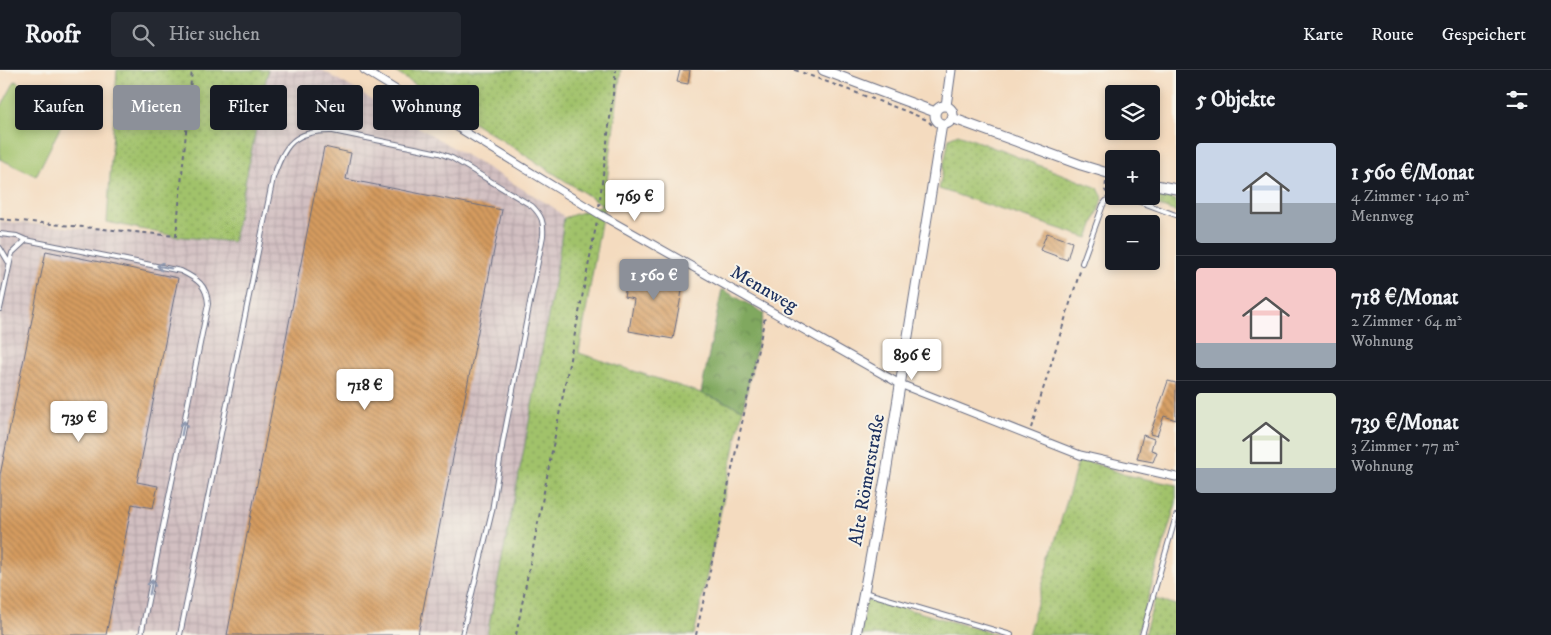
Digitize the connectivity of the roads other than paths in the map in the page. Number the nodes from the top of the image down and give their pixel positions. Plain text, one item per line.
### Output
1 (364, 70) edge
2 (823, 70) edge
3 (951, 70) edge
4 (946, 106) junction
5 (935, 112) junction
6 (952, 118) junction
7 (941, 127) junction
8 (1105, 172) edge
9 (1160, 186) edge
10 (1176, 189) edge
11 (1176, 215) edge
12 (0, 234) edge
13 (26, 240) junction
14 (0, 248) edge
15 (1082, 263) road end
16 (9, 264) junction
17 (0, 309) edge
18 (900, 384) junction
19 (1176, 477) edge
20 (1176, 516) edge
21 (864, 592) junction
22 (142, 635) edge
23 (180, 635) edge
24 (462, 635) edge
25 (856, 635) edge
26 (1011, 635) edge
27 (1142, 635) edge

1 - 18 street, Mennweg
2 - 5 street
3 - 4 street
4 - 5 street
4 - 6 street
5 - 7 street
6 - 7 street
6 - 8 street
7 - 18 street, Alte Römerstraße
9 - 10 street
11 - 15 lane
12 - 13 lane
13 - 16 lane
22 -> 13 lane
14 - 16 lane
16 - 17 lane
18 - 19 street, Mennweg
18 - 21 street, Alte Römerstraße
20 - 27 lane
21 - 25 street, Alte Römerstraße
21 - 26 lane
23 - 24 lane

